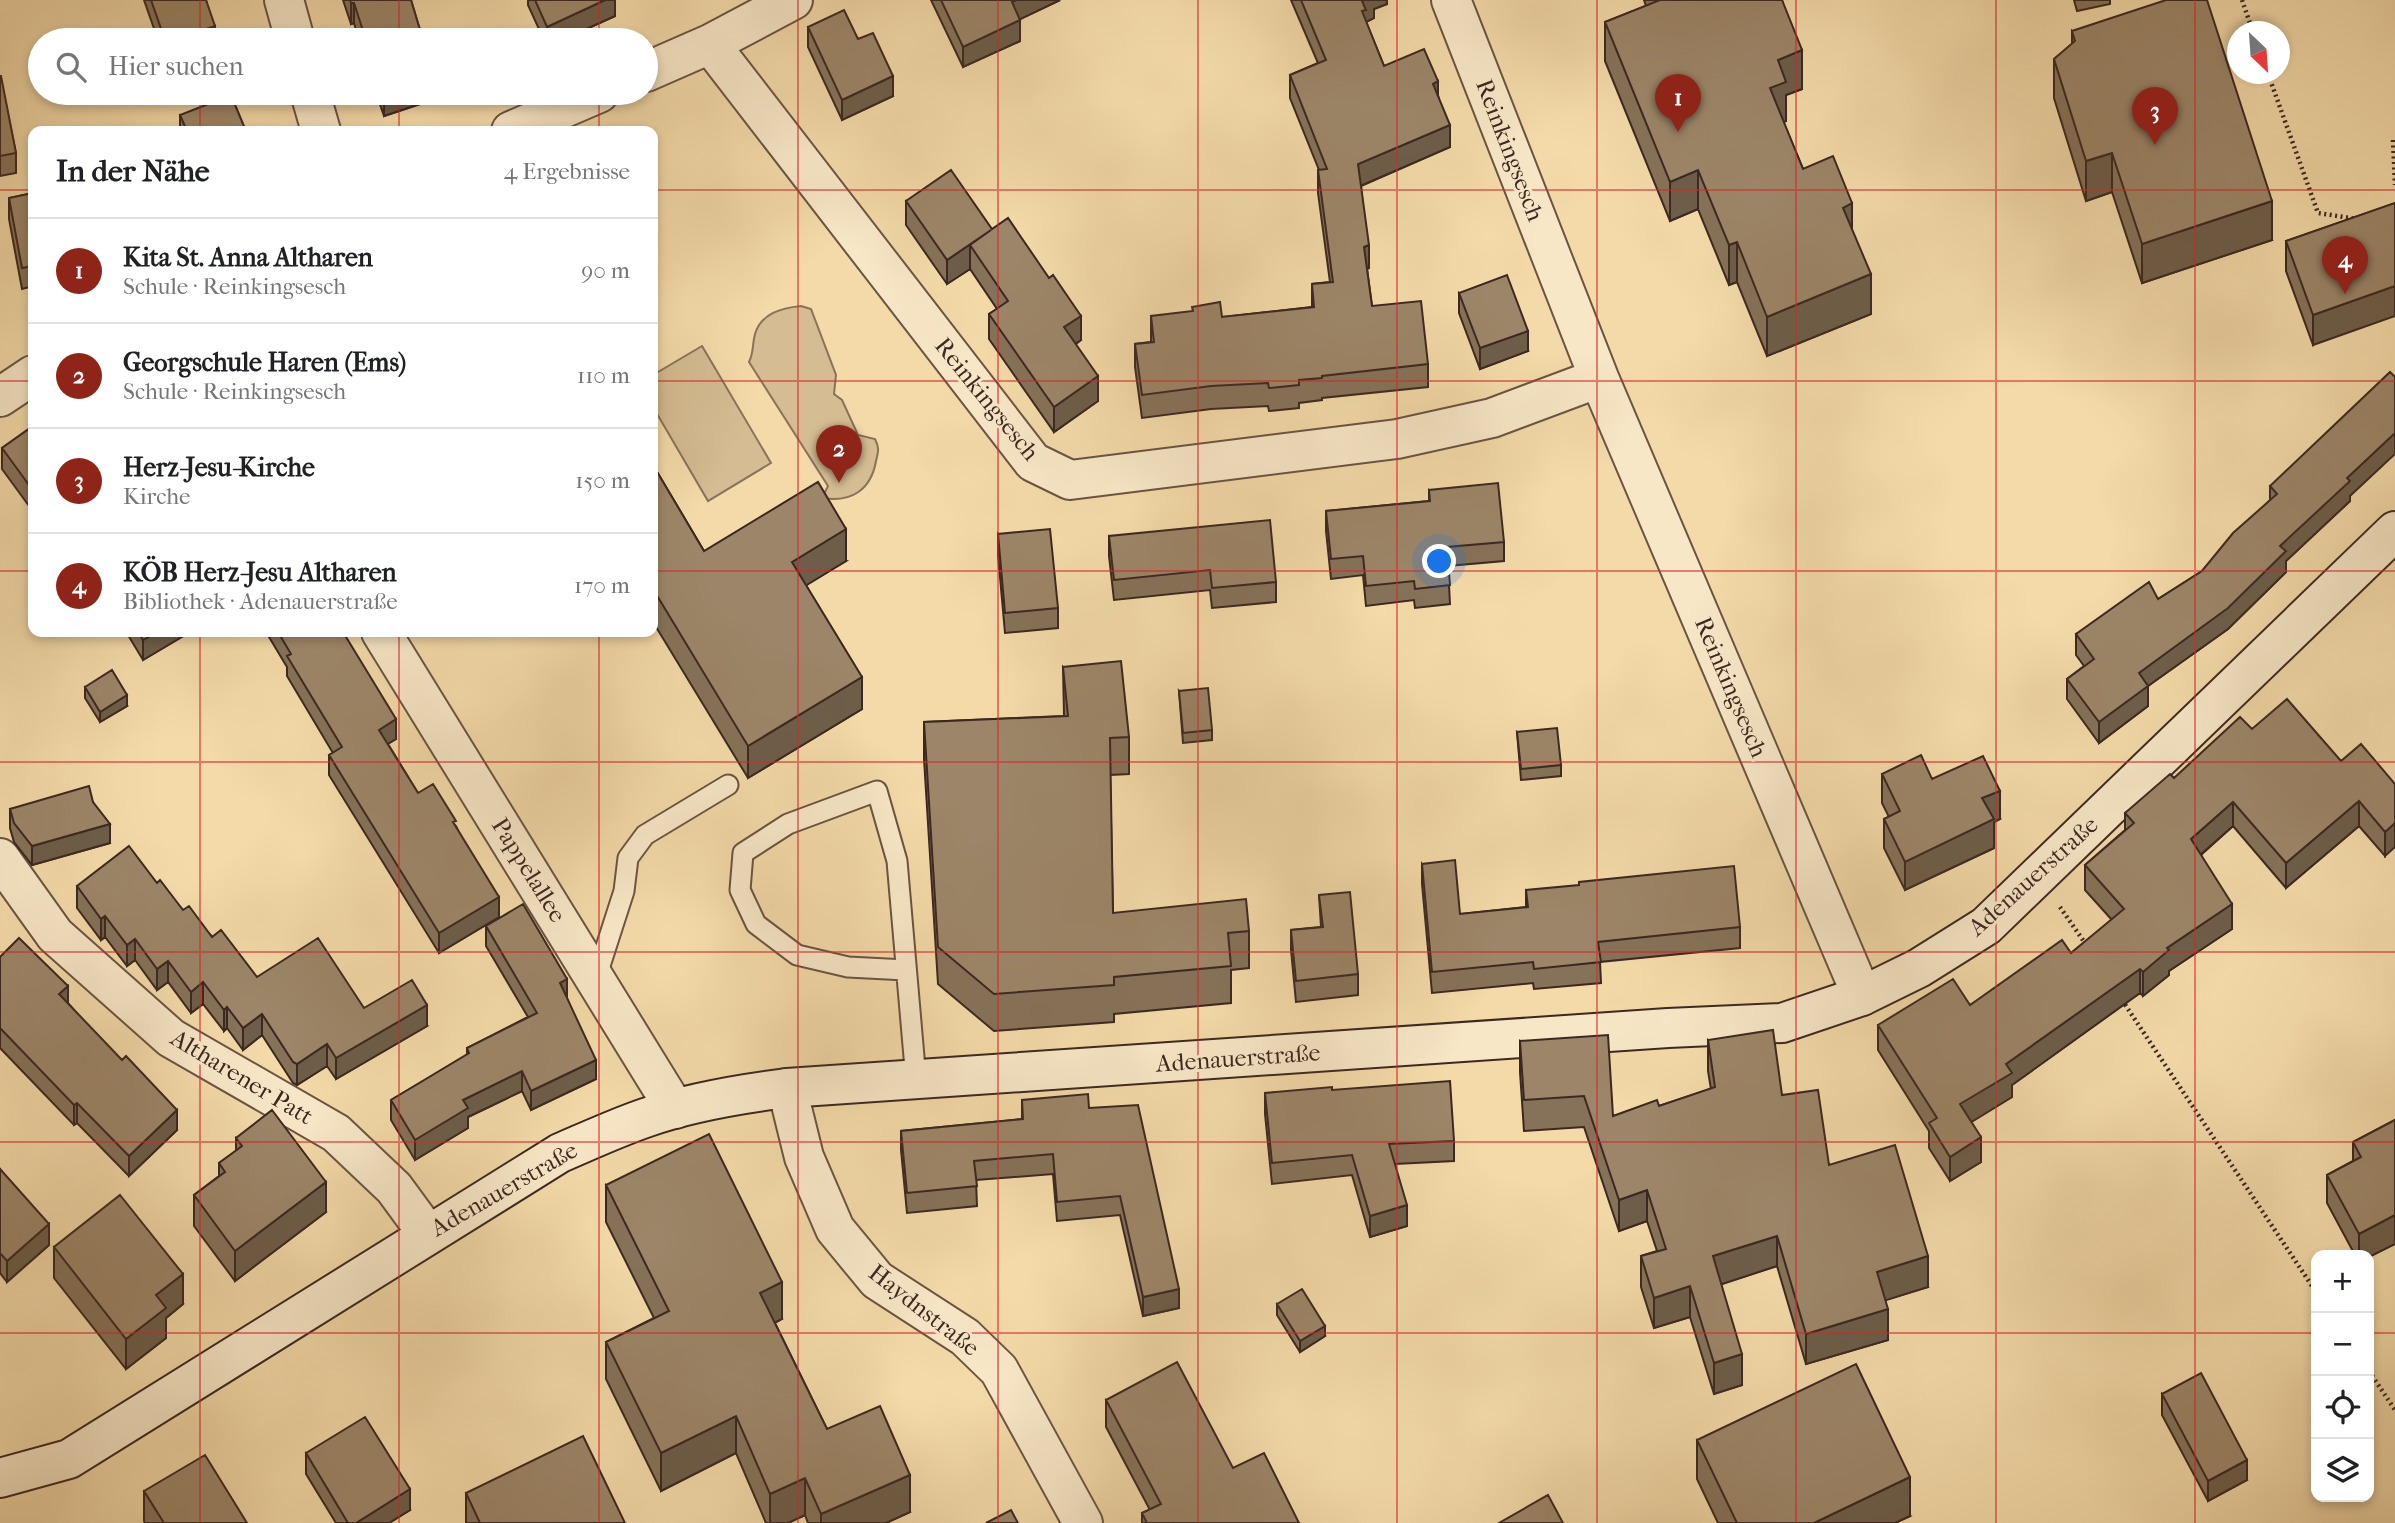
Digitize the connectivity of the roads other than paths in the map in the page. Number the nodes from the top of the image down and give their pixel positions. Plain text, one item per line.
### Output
1 (284, 0) edge
2 (793, 0) edge
3 (1451, 0) edge
4 (292, 28) edge
5 (710, 44) junction
6 (658, 67) edge
7 (313, 105) edge
8 (571, 105) edge
9 (320, 126) edge
10 (523, 126) edge
11 (28, 378) edge
12 (1600, 378) junction
13 (0, 397) edge
14 (2395, 531) edge
15 (384, 637) edge
16 (728, 785) dead end
17 (0, 858) edge
18 (906, 970) junction
19 (596, 978) junction
20 (1862, 996) junction
21 (916, 1080) junction
22 (787, 1088) junction
23 (675, 1109) junction
24 (427, 1233) junction
25 (0, 1478) edge
26 (1083, 1523) edge

1 - 4 street
2 - 5 street
3 - 12 street, Reinkingsesch
5 - 6 street
5 - 12 street, Reinkingsesch
7 - 9 street
8 - 10 street
11 - 13 street
12 - 20 street, Reinkingsesch
14 - 20 street, Adenauerstraße
15 - 19 street, Pappelallee
16 - 19 lane
17 - 24 street, Altharener Patt
18 - 18 lane
18 - 21 lane
19 - 23 street, Pappelallee
20 - 21 street, Adenauerstraße
21 - 22 street, Adenauerstraße
22 - 23 street, Adenauerstraße
22 - 26 street, Haydnstraße
23 - 24 street, Adenauerstraße
24 - 25 street, Adenauerstraße

